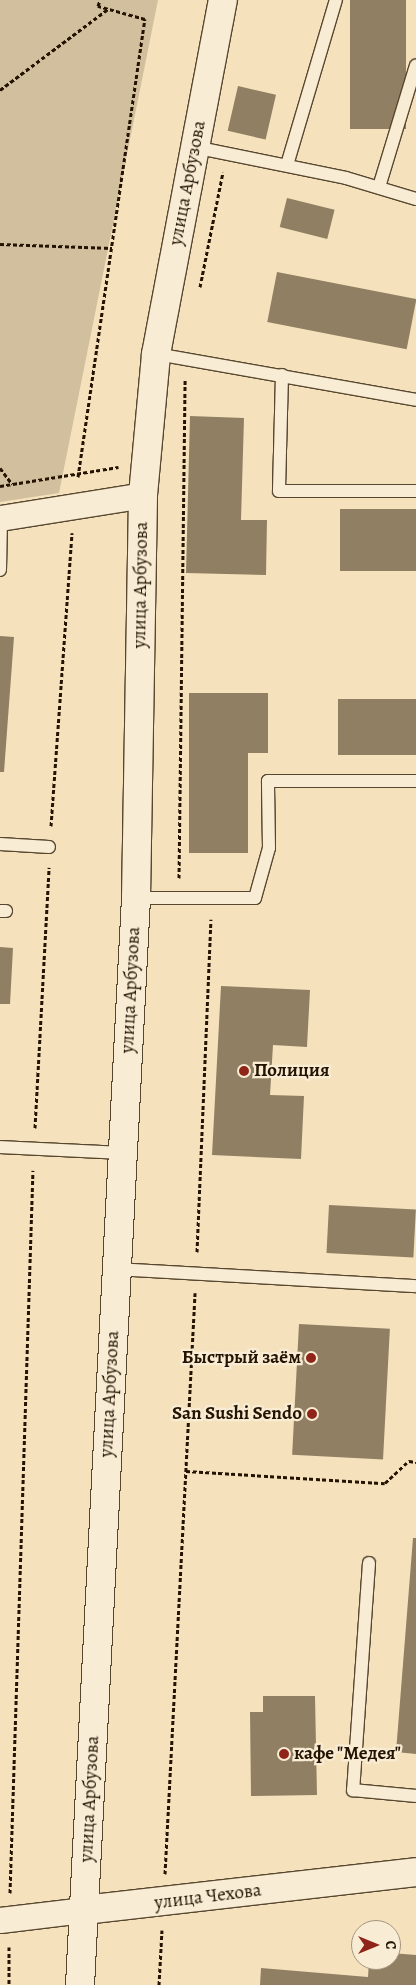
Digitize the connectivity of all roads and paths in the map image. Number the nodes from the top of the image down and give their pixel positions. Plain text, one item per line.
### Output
1 (100, 0) edge
2 (223, 0) edge
3 (336, 0) edge
4 (108, 9) junction
5 (416, 65) edge
6 (0, 90) edge
7 (194, 147) junction
8 (226, 154) junction
9 (286, 165) junction
10 (379, 187) junction
11 (416, 199) edge
12 (0, 244) edge
13 (112, 248) junction
14 (199, 290) dead end
15 (156, 354) junction
16 (186, 359) junction
17 (282, 375) junction
18 (416, 400) edge
19 (184, 457) junction
20 (146, 462) junction
21 (0, 468) edge
22 (79, 474) junction
23 (12, 484) junction
24 (0, 486) edge
25 (416, 491) edge
26 (143, 495) junction
27 (74, 506) junction
28 (0, 518) edge
29 (0, 570) edge
30 (416, 781) edge
31 (0, 844) edge
32 (49, 847) junction
33 (136, 898) junction
34 (179, 898) junction
35 (212, 898) junction
36 (0, 1147) edge
37 (34, 1149) junction
38 (122, 1153) junction
39 (117, 1269) junction
40 (196, 1273) junction
41 (416, 1286) edge
42 (416, 1462) edge
43 (186, 1472) junction
44 (369, 1563) dead end
45 (416, 1796) edge
46 (416, 1872) edge
47 (164, 1902) junction
48 (84, 1910) junction
49 (4, 1920) edge
50 (9, 1985) edge
51 (80, 1985) edge
52 (159, 1985) edge

1 - 4 path
2 - 7 street, улица Арбузова
3 - 9 lane
4 - 6 path
4 - 13 path
5 - 10 lane
7 - 8 lane
7 - 15 street, улица Арбузова
8 - 9 lane
8 - 14 path
9 - 10 lane
10 - 11 lane
12 - 13 path
13 - 22 path
15 - 16 lane
15 - 20 street, улица Арбузова
16 - 17 lane
16 - 19 path
17 - 18 lane
17 - 25 lane
19 - 20 path
19 - 34 path
20 - 22 path
20 - 26 street, улица Арбузова
21 - 23 path
22 - 23 path
22 - 27 path
23 - 24 path
26 - 27 street
26 - 33 street, улица Арбузова
27 - 28 street
27 - 32 path
28 - 29 lane
30 - 35 lane
31 - 32 lane
32 - 37 path
33 - 34 lane
33 - 38 street, улица Арбузова
34 - 35 lane
35 - 40 path
36 - 37 lane
37 - 38 lane
37 - 49 path
38 - 39 street, улица Арбузова
39 - 40 lane
39 - 48 street, улица Арбузова
40 - 41 lane
40 - 43 path
42 - 43 path
43 - 47 path
44 - 45 lane
46 - 47 street, улица Чехова
47 - 48 street, улица Чехова
47 - 52 path
48 - 49 street, улица Чехова
48 - 51 street, улица Арбузова
49 - 50 path

